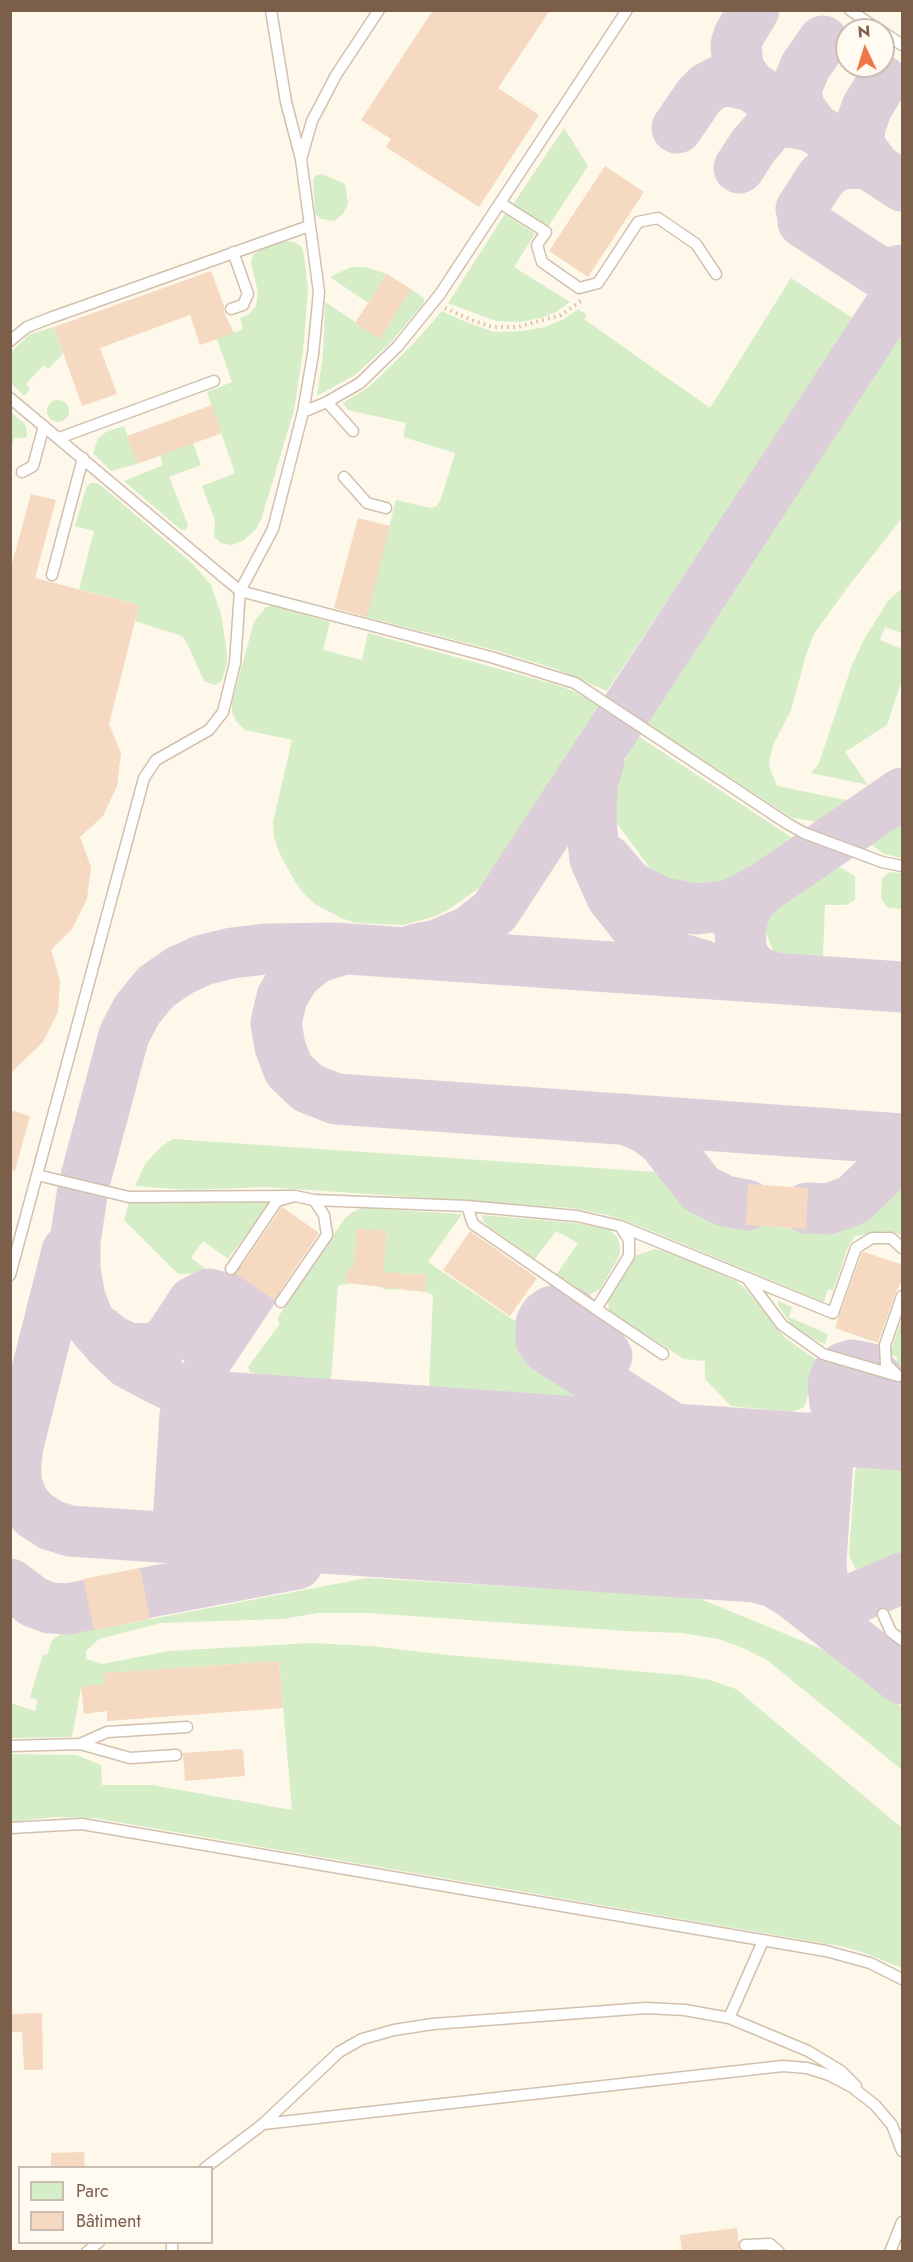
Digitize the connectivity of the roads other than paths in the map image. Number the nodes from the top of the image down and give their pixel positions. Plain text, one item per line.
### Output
1 (271, 10) edge
2 (380, 10) edge
3 (627, 10) edge
4 (301, 159) junction
5 (500, 203) junction
6 (309, 226) junction
7 (233, 252) junction
8 (716, 274) dead end
9 (231, 309) dead end
10 (10, 341) edge
11 (214, 381) dead end
12 (10, 398) edge
13 (327, 402) junction
14 (303, 412) junction
15 (44, 426) junction
16 (353, 431) dead end
17 (59, 438) junction
18 (83, 458) junction
19 (22, 472) dead end
20 (344, 477) dead end
21 (386, 508) dead end
22 (52, 574) dead end
23 (240, 591) junction
24 (903, 866) edge
25 (37, 1175) junction
26 (295, 1196) junction
27 (314, 1200) junction
28 (467, 1206) junction
29 (620, 1226) junction
30 (903, 1248) edge
31 (231, 1269) dead end
32 (10, 1275) edge
33 (747, 1278) junction
34 (903, 1296) edge
35 (281, 1302) dead end
36 (596, 1309) junction
37 (663, 1354) dead end
38 (900, 1376) edge
39 (883, 1614) dead end
40 (903, 1640) edge
41 (187, 1727) dead end
42 (80, 1744) junction
43 (10, 1746) edge
44 (176, 1755) dead end
45 (10, 1828) edge
46 (763, 1941) junction
47 (903, 1979) edge
48 (729, 2018) junction
49 (875, 2105) junction
50 (263, 2124) junction
51 (903, 2151) edge
52 (208, 2166) edge
53 (903, 2222) edge
54 (745, 2245) dead end
55 (779, 2252) edge
56 (890, 2252) edge

1 - 4 lane
2 - 4 lane
3 - 5 lane
4 - 6 lane
5 - 8 lane
5 - 13 lane
6 - 7 lane
6 - 14 lane
7 - 9 lane
7 - 10 lane
11 - 17 lane
12 - 15 lane
13 - 14 lane
13 - 16 lane
14 - 23 lane
15 - 17 lane
15 - 19 lane
17 - 18 lane
18 - 22 lane
18 - 23 lane
20 - 21 lane
23 - 24 lane
23 - 25 lane
25 - 26 lane
25 - 32 lane
26 - 27 lane
26 - 31 lane
27 - 28 lane
27 - 35 lane
28 - 29 lane
28 - 36 lane
29 - 33 lane
29 - 36 lane
30 - 33 lane
33 - 38 lane
34 - 38 lane
36 - 37 lane
39 - 40 lane
41 - 42 lane
42 - 43 lane
42 - 44 lane
45 - 46 lane
46 - 47 lane
46 - 48 lane
48 - 49 lane
48 - 50 lane
49 - 50 lane
49 - 51 lane
50 - 52 lane
53 - 56 lane
54 - 55 lane

